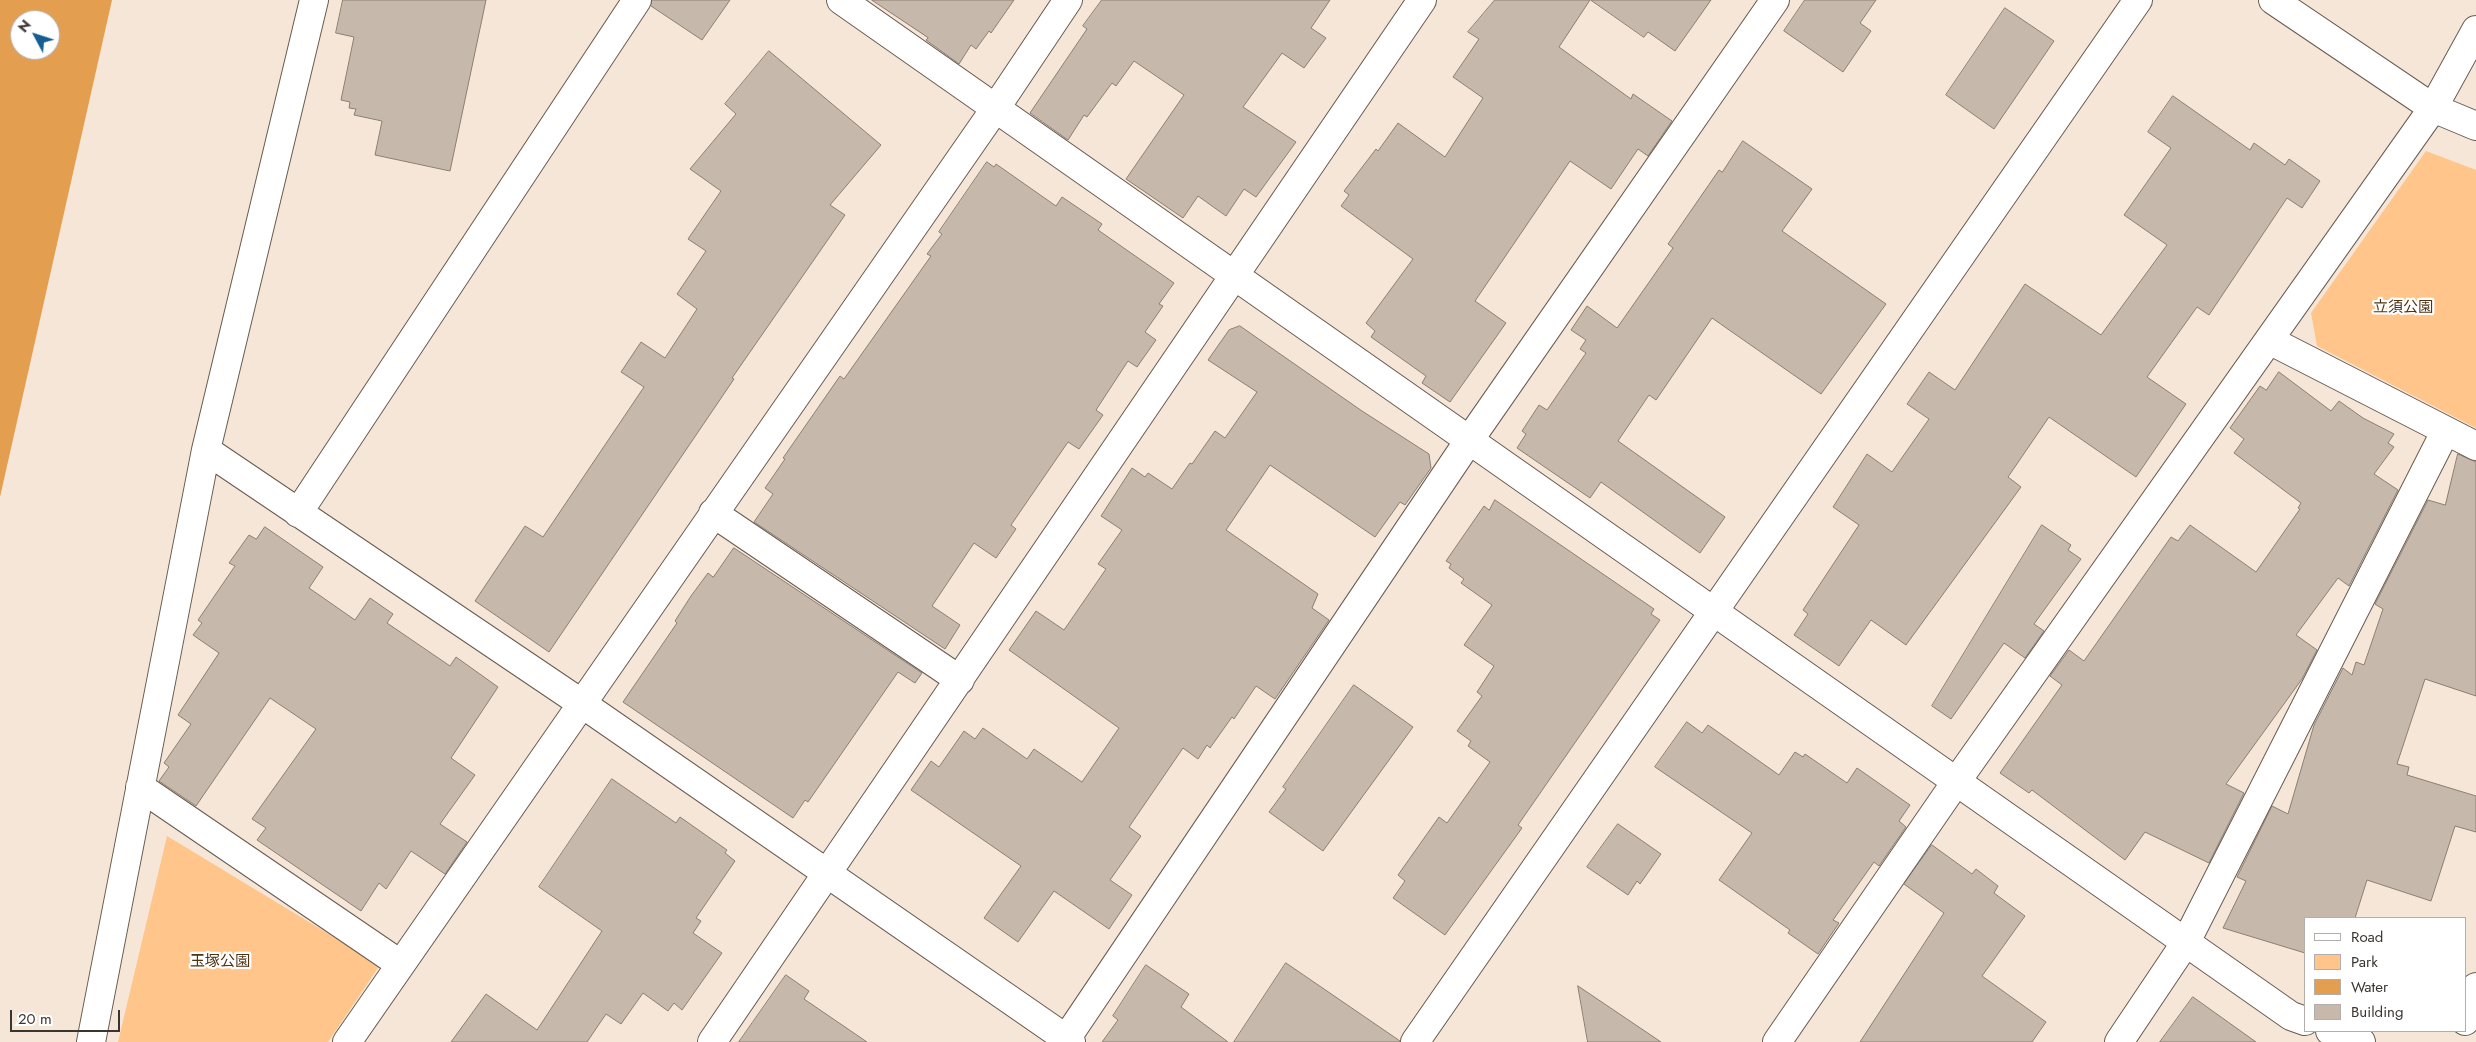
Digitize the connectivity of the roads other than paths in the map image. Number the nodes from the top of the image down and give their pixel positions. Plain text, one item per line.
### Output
1 (314, 0) edge
2 (637, 0) edge
3 (842, 0) edge
4 (1068, 0) edge
5 (1422, 0) edge
6 (1775, 0) edge
7 (2138, 0) edge
8 (2273, 0) edge
9 (2476, 30) edge
10 (2433, 108) junction
11 (995, 109) junction
12 (2476, 126) edge
13 (1235, 275) junction
14 (2269, 340) junction
15 (2445, 432) junction
16 (1470, 439) junction
17 (2476, 446) edge
18 (206, 450) junction
19 (298, 513) junction
20 (713, 513) junction
21 (1715, 612) junction
22 (960, 680) junction
23 (581, 703) junction
24 (1956, 782) junction
25 (140, 787) junction
26 (827, 875) junction
27 (2186, 942) junction
28 (400, 964) junction
29 (2476, 987) edge
30 (2466, 1018) edge
31 (2304, 1021) edge
32 (2333, 1032) edge
33 (1067, 1041) edge
34 (91, 1042) edge
35 (347, 1042) edge
36 (712, 1042) edge
37 (1415, 1042) edge
38 (1777, 1042) edge
39 (2119, 1042) edge
40 (2361, 1042) edge

1 - 18 street
2 - 19 street
3 - 11 street
4 - 11 street
5 - 13 street
6 - 16 street
7 - 21 street
8 - 10 street
9 - 10 street
10 - 12 street
10 - 14 street
11 - 13 street
11 - 20 street
13 - 16 street
13 - 22 street
14 - 15 street
14 - 24 street
15 - 17 street
15 - 27 street
16 - 21 street
16 - 33 street
18 - 19 street
18 - 25 street
19 - 23 street
20 - 22 street
20 - 23 street
21 - 24 street
21 - 37 street
22 - 26 street
23 - 26 street
23 - 28 street
24 - 27 street
24 - 38 street
25 - 28 street
25 - 34 street
26 - 33 street
26 - 36 street
27 - 31 street
27 - 39 street
28 - 35 street
29 - 30 street
32 - 40 street

